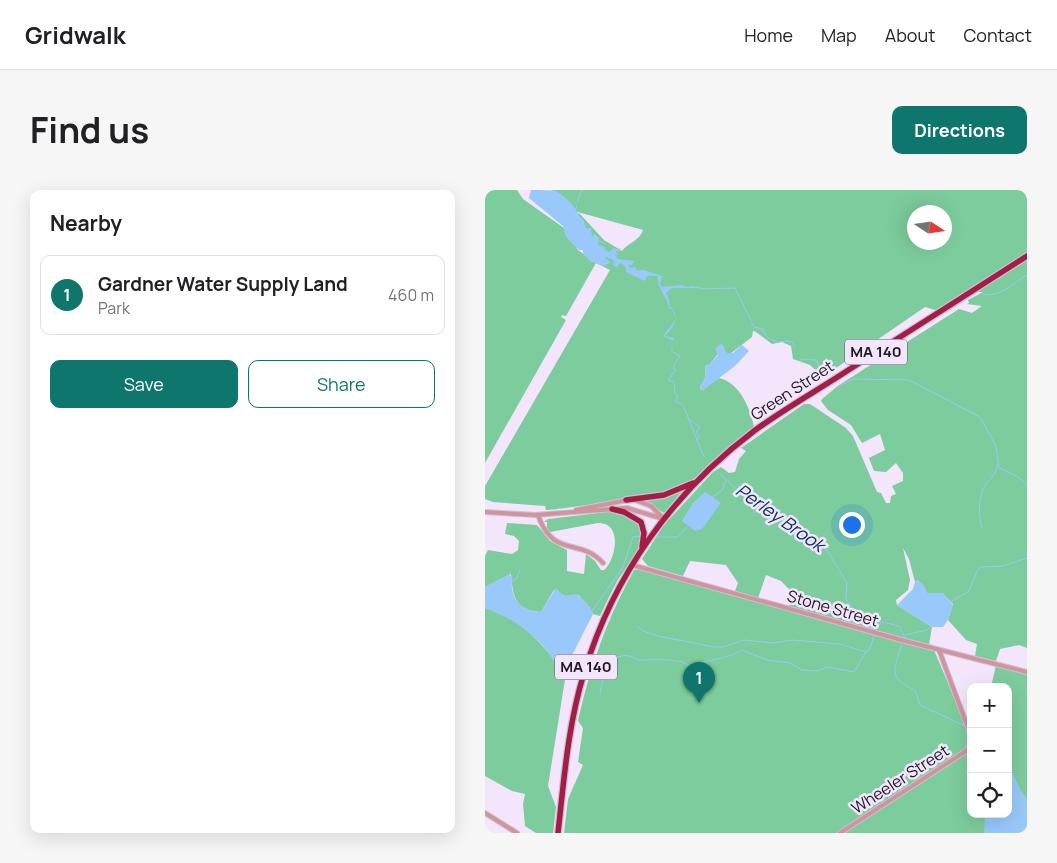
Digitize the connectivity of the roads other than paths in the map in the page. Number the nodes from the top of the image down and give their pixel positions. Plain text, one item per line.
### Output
1 (1027, 256) edge
2 (699, 480) junction
3 (626, 500) junction
4 (612, 509) junction
5 (485, 512) edge
6 (551, 514) junction
7 (537, 515) junction
8 (664, 519) junction
9 (641, 551) junction
10 (603, 563) dead end
11 (632, 564) junction
12 (939, 650) junction
13 (1027, 672) edge
14 (968, 728) edge
15 (967, 750) edge
16 (485, 814) edge
17 (517, 833) edge
18 (558, 833) edge
19 (840, 833) edge

1 - 2 highway, Green Street / MA 140
2 - 3 highway
2 - 8 highway, Green Street / MA 140
3 - 6 street
3 - 8 street
4 - 6 street
4 - 8 street
4 - 9 highway
5 - 7 street
6 - 7 street
7 - 10 street
8 - 9 highway, MA 140
9 - 11 highway, MA 140
11 - 12 street, Stone Street
11 - 18 highway, MA 140
12 - 13 street, Stone Street
12 - 14 street
15 - 19 street, Wheeler Street
16 - 17 street

